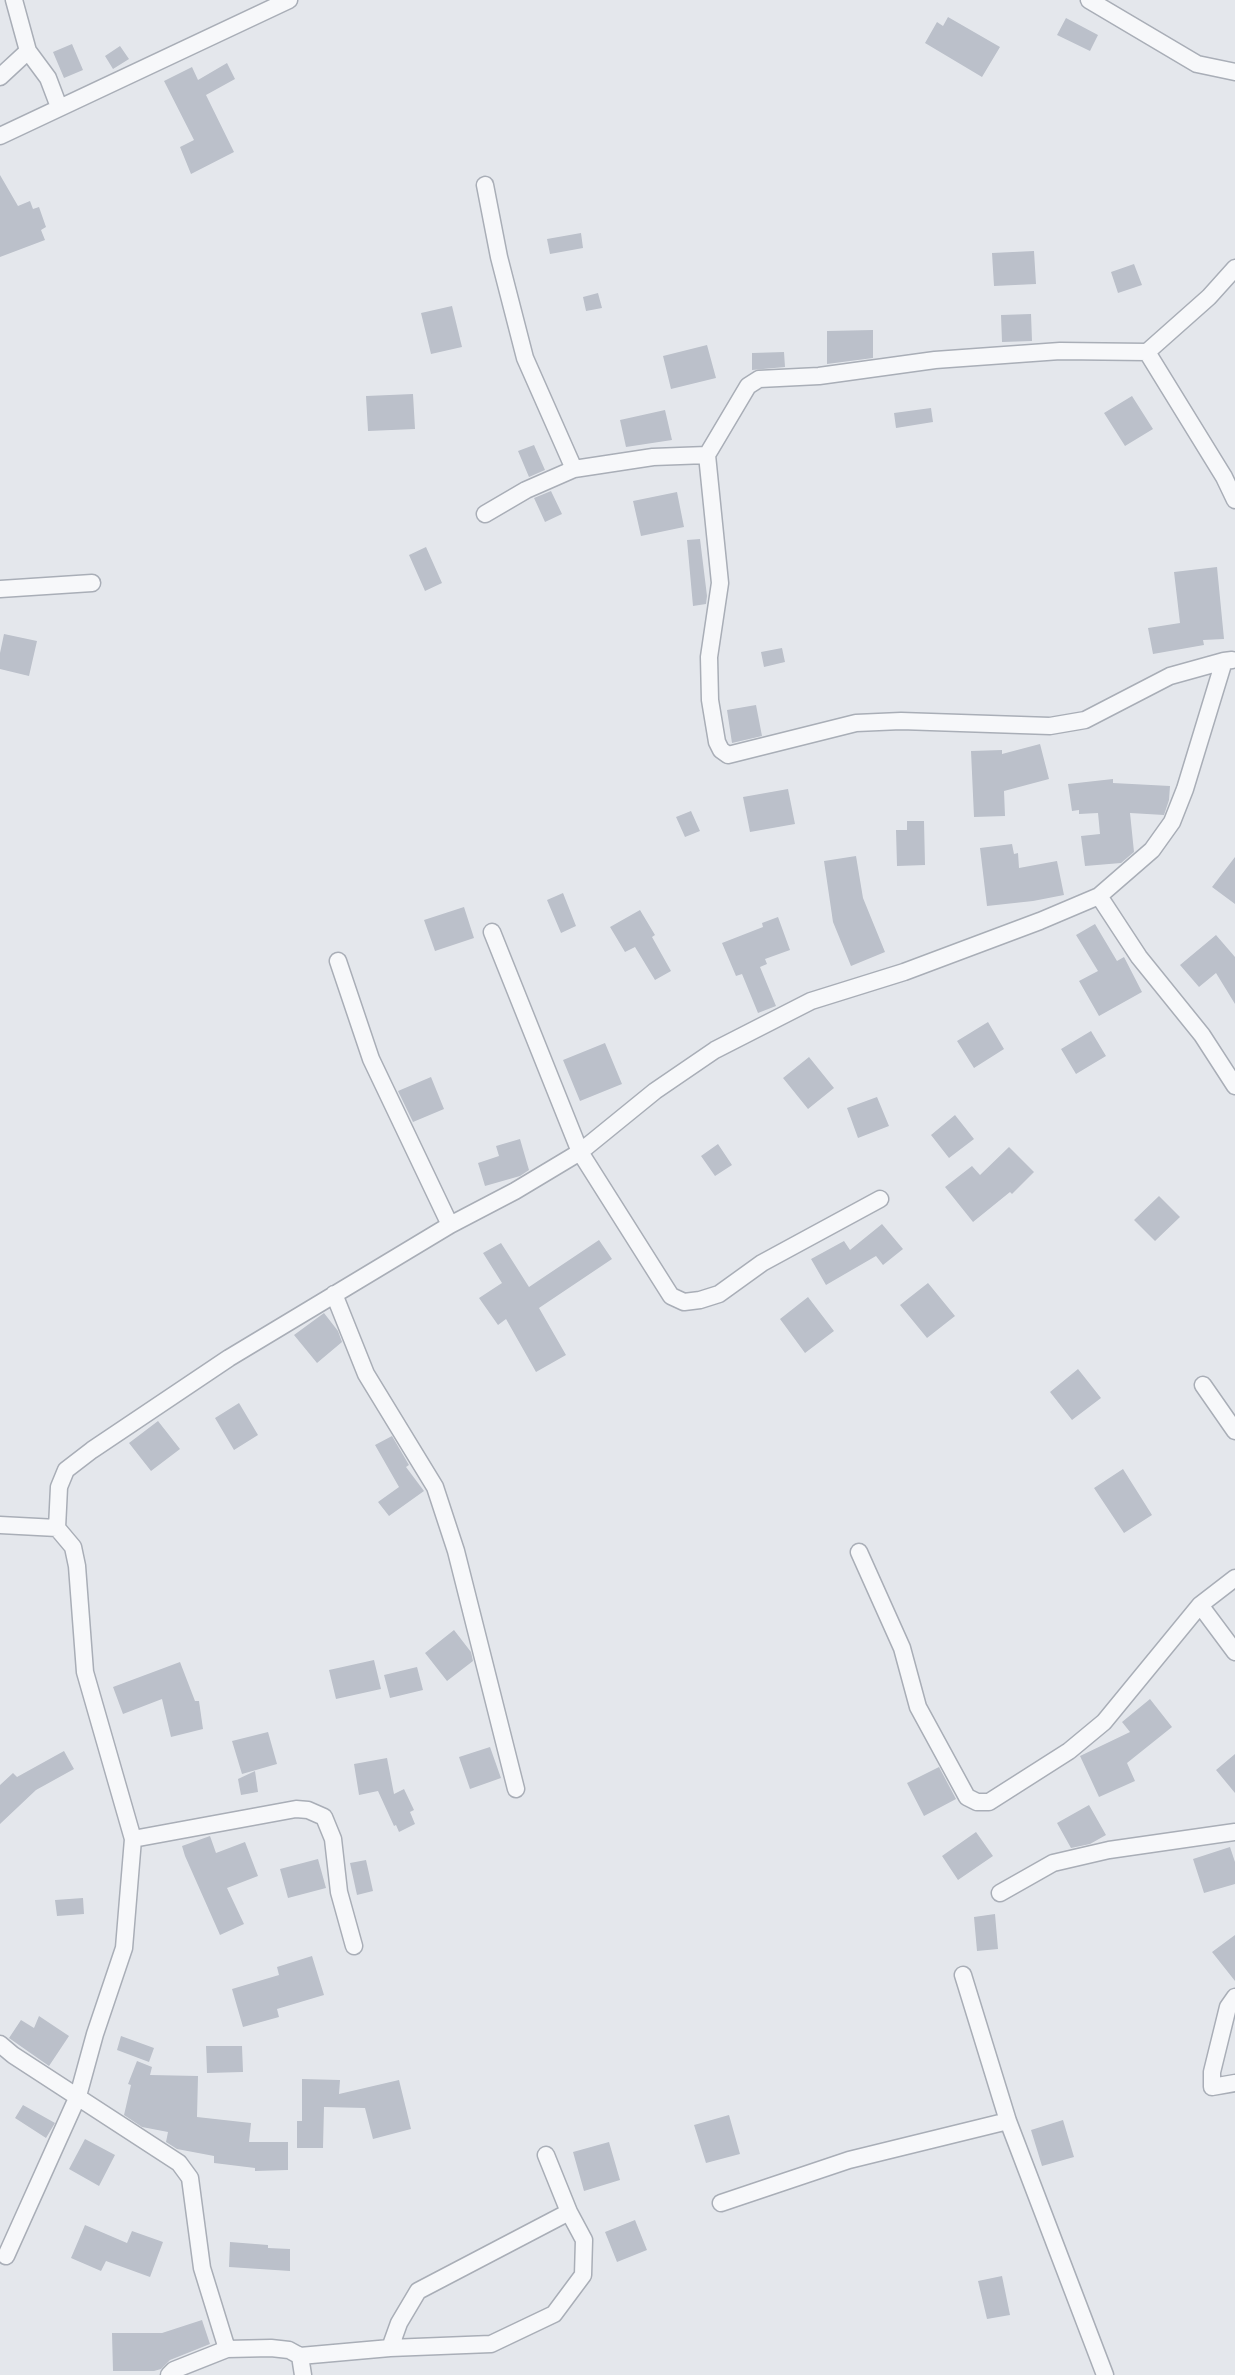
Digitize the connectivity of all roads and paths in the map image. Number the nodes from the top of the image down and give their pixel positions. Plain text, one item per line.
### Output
1 (14, 0) edge
2 (289, 0) edge
3 (1089, 0) edge
4 (28, 51) junction
5 (1235, 72) edge
6 (0, 77) edge
7 (59, 107) junction
8 (0, 136) edge
9 (485, 185) dead end
10 (1235, 268) edge
11 (1147, 352) junction
12 (707, 455) junction
13 (574, 469) junction
14 (1235, 500) edge
15 (485, 514) dead end
16 (92, 583) dead end
17 (0, 589) edge
18 (1230, 660) edge
19 (1099, 896) junction
20 (492, 932) dead end
21 (338, 961) dead end
22 (1235, 1086) edge
23 (580, 1152) junction
24 (880, 1199) dead end
25 (450, 1225) junction
26 (334, 1294) junction
27 (1203, 1385) dead end
28 (1235, 1431) edge
29 (0, 1525) edge
30 (57, 1528) junction
31 (859, 1552) dead end
32 (1235, 1578) edge
33 (1200, 1605) junction
34 (1235, 1652) edge
35 (516, 1788) dead end
36 (1235, 1832) edge
37 (133, 1839) junction
38 (1000, 1893) dead end
39 (354, 1946) dead end
40 (962, 1975) dead end
41 (1235, 1997) edge
42 (0, 2044) edge
43 (1235, 2083) edge
44 (78, 2096) junction
45 (1008, 2121) junction
46 (546, 2155) dead end
47 (721, 2203) dead end
48 (569, 2211) junction
49 (6, 2256) dead end
50 (390, 2348) junction
51 (227, 2349) junction
52 (300, 2356) junction
53 (169, 2375) edge
54 (303, 2375) edge
55 (1105, 2375) edge

1 - 4 street
2 - 7 street
3 - 5 street
4 - 6 street
4 - 7 street
7 - 8 street
9 - 13 street
10 - 11 street
11 - 12 street
11 - 14 street
12 - 13 street
12 - 18 street
13 - 15 street
16 - 17 street
18 - 19 street
19 - 22 street
19 - 23 street
20 - 23 street
21 - 25 street
23 - 24 street
23 - 25 street
25 - 26 street
26 - 30 street
26 - 35 street
27 - 28 street
29 - 30 street
30 - 37 street
31 - 33 street
32 - 33 street
33 - 34 street
36 - 38 street
37 - 39 street
37 - 44 street
40 - 45 street
41 - 43 street
42 - 44 street
44 - 49 street
44 - 51 street
45 - 47 street
45 - 55 street
46 - 48 street
48 - 50 street
48 - 50 street
50 - 52 street
51 - 52 street
51 - 53 street
52 - 54 street

